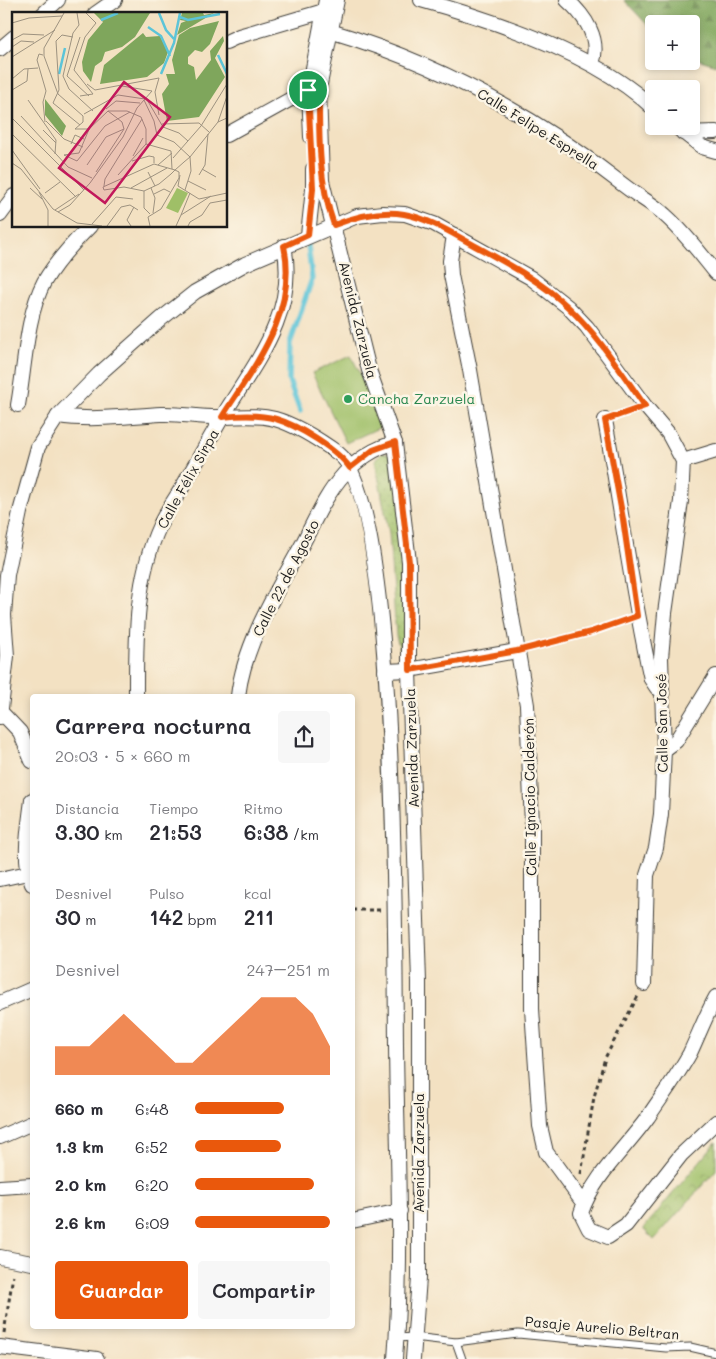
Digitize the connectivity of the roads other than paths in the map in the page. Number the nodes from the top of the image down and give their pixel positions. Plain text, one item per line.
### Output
1 (58, 0) edge
2 (115, 0) edge
3 (421, 0) edge
4 (567, 0) edge
5 (330, 6) edge
6 (45, 12) edge
7 (98, 12) edge
8 (330, 31) junction
9 (12, 38) edge
10 (228, 41) edge
11 (0, 49) edge
12 (592, 64) junction
13 (314, 89) junction
14 (645, 101) edge
15 (700, 131) edge
16 (716, 132) edge
17 (228, 135) edge
18 (687, 135) edge
19 (716, 151) edge
20 (12, 199) edge
21 (0, 215) edge
22 (334, 225) junction
23 (88, 228) edge
24 (308, 235) junction
25 (454, 235) junction
26 (284, 246) junction
27 (716, 273) edge
28 (18, 405) dead end
29 (58, 416) junction
30 (222, 417) junction
31 (605, 420) dead end
32 (395, 442) junction
33 (716, 451) edge
34 (683, 461) junction
35 (350, 468) junction
36 (517, 651) junction
37 (410, 670) junction
38 (385, 671) junction
39 (716, 676) edge
40 (661, 689) junction
41 (136, 694) edge
42 (238, 694) edge
43 (0, 714) edge
44 (664, 750) junction
45 (30, 756) edge
46 (30, 816) edge
47 (30, 878) edge
48 (0, 879) edge
49 (644, 984) road end
50 (30, 990) edge
51 (716, 997) edge
52 (0, 1003) edge
53 (716, 1122) edge
54 (30, 1124) edge
55 (0, 1137) edge
56 (30, 1185) edge
57 (0, 1187) edge
58 (584, 1204) junction
59 (400, 1211) junction
60 (355, 1220) edge
61 (0, 1257) edge
62 (30, 1262) edge
63 (414, 1337) junction
64 (397, 1338) junction
65 (456, 1342) junction
66 (1, 1347) edge
67 (716, 1353) edge
68 (97, 1359) edge
69 (395, 1359) edge
70 (413, 1359) edge
71 (462, 1359) edge

1 - 6 street
2 - 7 street
3 - 12 street
4 - 12 street
5 - 8 street, Avenida Zarzuela
5 - 10 street
5 - 13 street
8 - 13 street, Avenida Zarzuela
8 - 27 street, Calle Felipe Esprella
9 - 11 street
12 - 14 street
13 - 17 street
13 - 22 street, Avenida Zarzuela
13 - 24 street
15 - 16 street
18 - 19 street
20 - 21 street
22 - 24 street
22 - 25 street
22 - 32 street, Avenida Zarzuela
23 - 28 street
24 - 26 street
25 - 34 street
25 - 36 street, Calle Ignacio Calderón
26 - 29 street
26 - 30 street, Calle Félix Sirpa
29 - 30 street, Avenida Zarzuela
29 - 43 street
30 - 35 street, Avenida Zarzuela
30 - 41 street, Calle Félix Sirpa
31 - 40 street
32 - 35 street, Calle 22 de Agosto
32 - 37 street, Avenida Zarzuela
33 - 34 street
34 - 40 street, Calle San José
35 - 38 street, Avenida Zarzuela
35 - 42 street, Calle 22 de Agosto
36 - 37 street
36 - 58 street, Calle Ignacio Calderón
37 - 38 street
37 - 63 street, Avenida Zarzuela
38 - 59 street, Avenida Zarzuela
39 - 44 street
40 - 44 street, Calle San José
43 - 45 street
44 - 49 street, Calle San José
46 - 47 street
47 - 48 street
50 - 52 street
51 - 58 street
53 - 58 street
54 - 55 street
56 - 57 street
59 - 60 street
59 - 64 street, Avenida Zarzuela
61 - 62 street
63 - 64 lane, Pasaje Aurelio Beltran
63 - 65 lane, Pasaje Aurelio Beltran
63 - 70 street, Avenida Zarzuela
64 - 69 street, Avenida Zarzuela
65 - 67 lane, Pasaje Aurelio Beltran
65 - 71 lane
66 - 68 street

